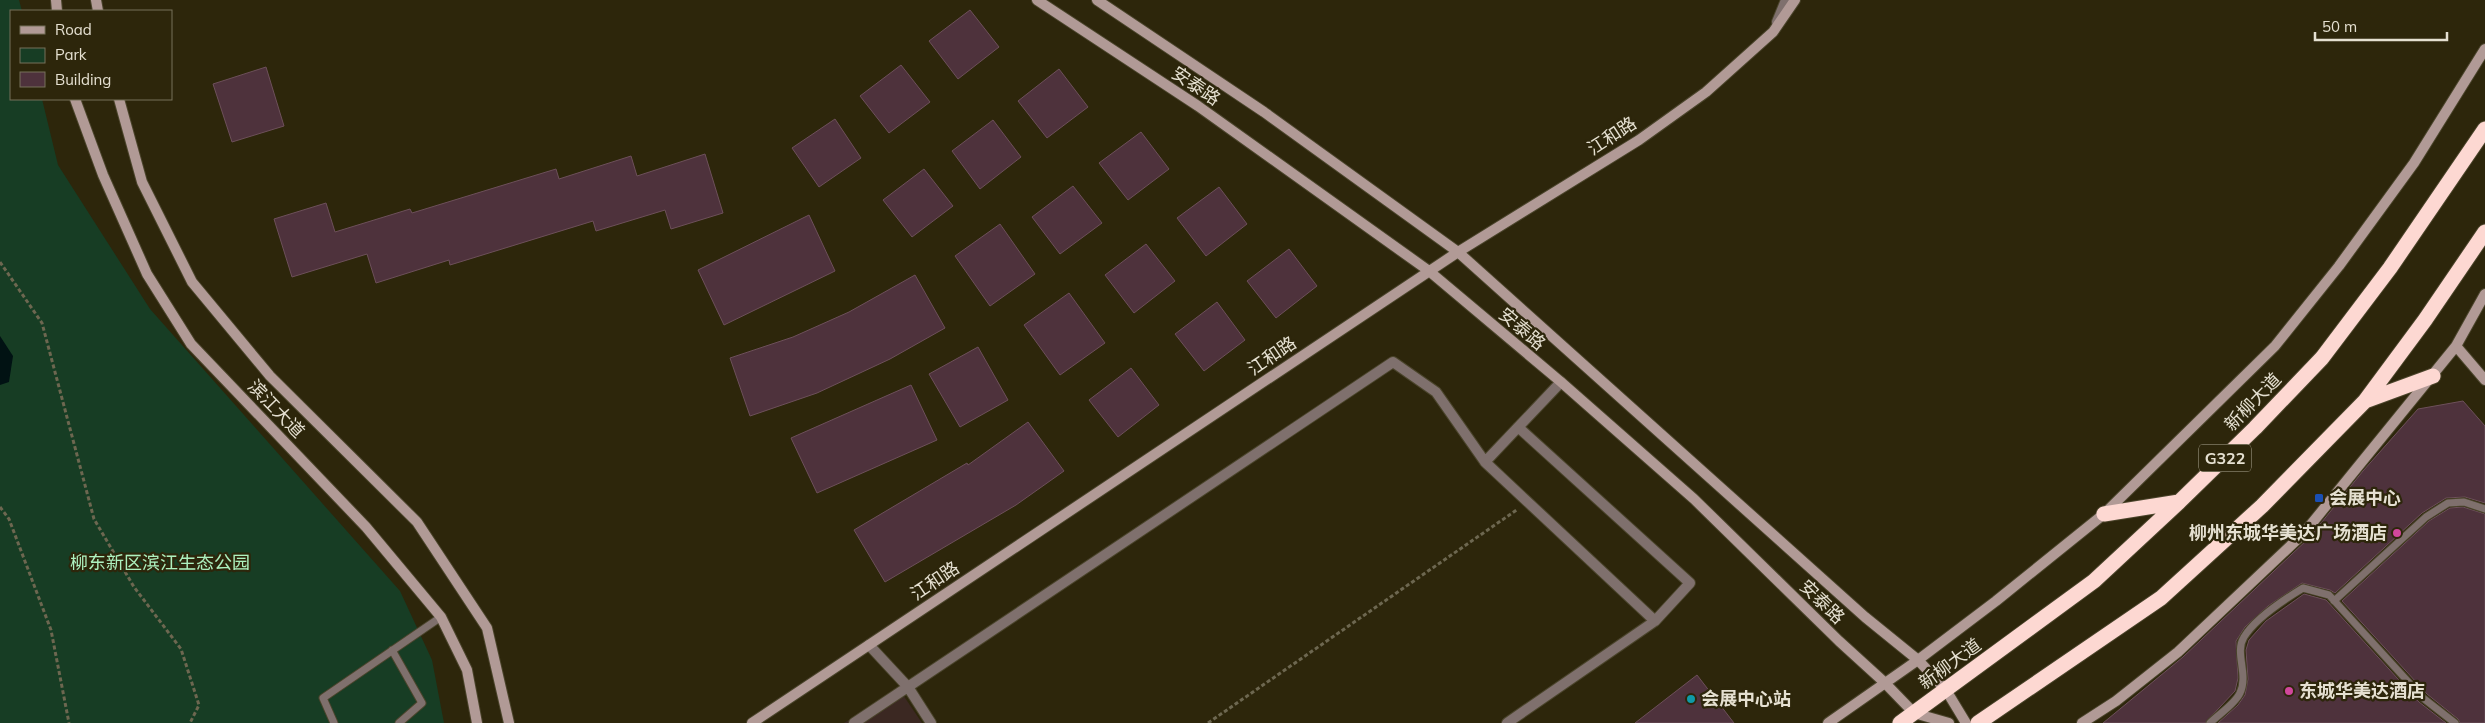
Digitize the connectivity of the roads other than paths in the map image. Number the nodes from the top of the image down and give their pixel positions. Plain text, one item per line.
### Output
1 (1037, 0) edge
2 (1097, 0) edge
3 (1786, 0) edge
4 (1795, 0) edge
5 (1774, 32) junction
6 (2485, 49) edge
7 (75, 100) edge
8 (119, 100) edge
9 (2485, 129) edge
10 (2485, 232) edge
11 (1458, 252) junction
12 (1428, 271) junction
13 (2485, 294) edge
14 (2456, 346) junction
15 (2433, 376) junction
16 (2485, 380) edge
17 (1561, 382) junction
18 (2365, 401) junction
19 (1518, 427) junction
20 (1485, 462) junction
21 (2180, 502) junction
22 (2485, 509) edge
23 (2104, 514) junction
24 (2334, 601) junction
25 (441, 617) junction
26 (1655, 621) junction
27 (868, 645) junction
28 (392, 650) junction
29 (1918, 660) junction
30 (1884, 682) junction
31 (908, 687) junction
32 (1946, 690) junction
33 (1914, 713) junction
34 (334, 723) edge
35 (399, 723) edge
36 (477, 723) edge
37 (510, 723) edge
38 (752, 723) edge
39 (854, 723) edge
40 (931, 723) edge
41 (1507, 723) edge
42 (1828, 723) edge
43 (1900, 723) edge
44 (1949, 723) edge
45 (1966, 723) edge
46 (1978, 723) edge
47 (2082, 723) edge
48 (2210, 723) edge
49 (2455, 723) edge

1 - 12 main road, 安泰路
2 - 11 main road, 安泰路
3 - 5 street
4 - 5 main road, 江和路
5 - 11 main road, 江和路
6 - 23 main road
7 - 25 main road, 滨江大道
8 - 37 main road, 滨江大道
9 - 21 highway, 新柳大道 / G322
10 - 18 highway
11 - 12 main road, 江和路
11 - 29 main road, 安泰路
12 - 17 main road, 安泰路
12 - 27 main road, 江和路
13 - 14 main road
14 - 15 main road
14 - 16 main road
15 - 18 highway
15 - 47 main road
17 - 19 street
17 - 30 main road, 安泰路
18 - 46 highway
19 - 20 street
19 - 26 street
20 - 26 street
20 - 31 street
21 - 23 highway
21 - 32 highway, 新柳大道 / G322
22 - 24 lane
23 - 29 main road
24 - 48 lane
24 - 49 lane
25 - 28 lane
25 - 36 main road, 滨江大道
26 - 41 street
27 - 31 street
27 - 38 main road, 江和路
28 - 34 lane
28 - 35 lane
29 - 30 main road
29 - 32 main road, 安泰路
30 - 33 main road, 安泰路
30 - 42 main road
31 - 39 street
31 - 40 street
32 - 33 highway, 新柳大道 / G322
32 - 45 main road, 安泰路
33 - 43 highway, 新柳大道 / G322
33 - 44 main road, 安泰路

